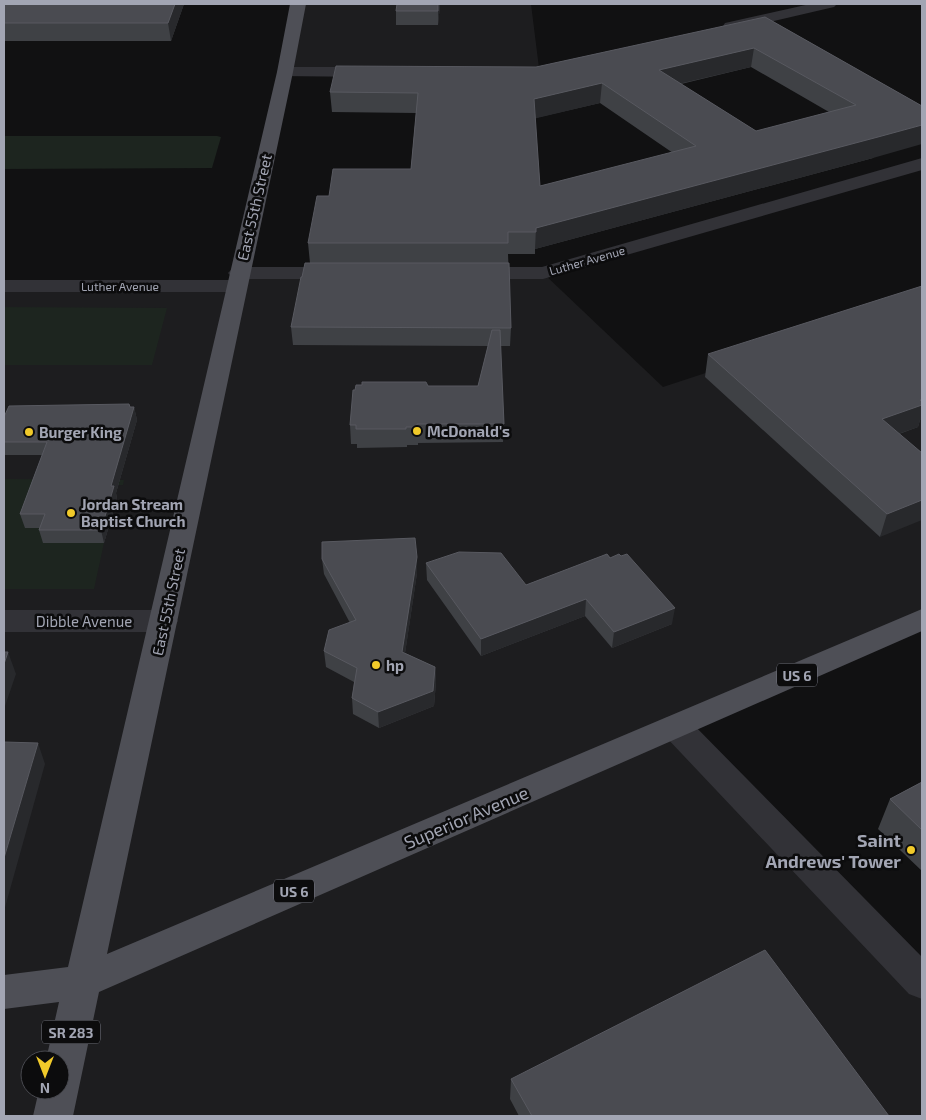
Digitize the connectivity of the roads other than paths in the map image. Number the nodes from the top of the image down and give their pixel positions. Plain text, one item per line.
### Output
1 (298, 4) edge
2 (829, 4) edge
3 (713, 30) edge
4 (285, 72) junction
5 (392, 72) edge
6 (922, 164) edge
7 (357, 273) edge
8 (455, 273) edge
9 (238, 279) junction
10 (4, 286) edge
11 (922, 619) edge
12 (4, 621) edge
13 (164, 621) junction
14 (676, 727) junction
15 (82, 982) junction
16 (922, 982) edge
17 (4, 992) edge
18 (67, 1050) edge
19 (56, 1100) edge
20 (53, 1116) edge

1 - 4 main road, East 55th Street
2 - 3 street
4 - 5 street
4 - 9 main road, East 55th Street
6 - 8 street, Luther Avenue
7 - 9 street, Luther Avenue
9 - 10 street, Luther Avenue
9 - 13 main road, East 55th Street
11 - 14 main road, Superior Avenue / US 6
12 - 13 street, Dibble Avenue
13 - 15 main road, East 55th Street
14 - 15 main road, Superior Avenue / US 6
14 - 16 street
15 - 17 main road, Superior Avenue / US 6
15 - 18 main road, East 55th Street / SR 283
19 - 20 main road

